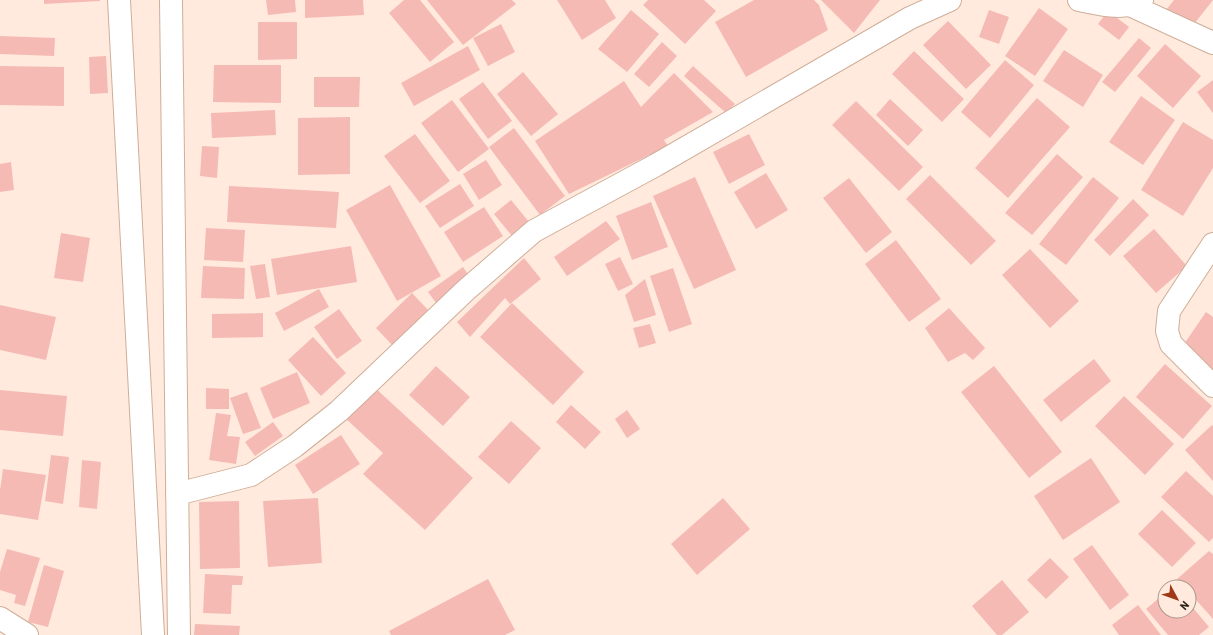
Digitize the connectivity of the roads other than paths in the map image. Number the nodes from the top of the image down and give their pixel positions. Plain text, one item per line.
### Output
1 (119, 0) edge
2 (171, 0) edge
3 (950, 0) edge
4 (1080, 0) edge
5 (1137, 3) edge
6 (1213, 43) edge
7 (1213, 244) edge
8 (1213, 386) edge
9 (177, 494) junction
10 (0, 618) edge
11 (27, 635) edge
12 (153, 635) edge
13 (179, 635) edge

1 - 12 street
2 - 9 street
3 - 9 street
4 - 5 street
5 - 6 street
7 - 8 street
9 - 13 street
10 - 11 street

